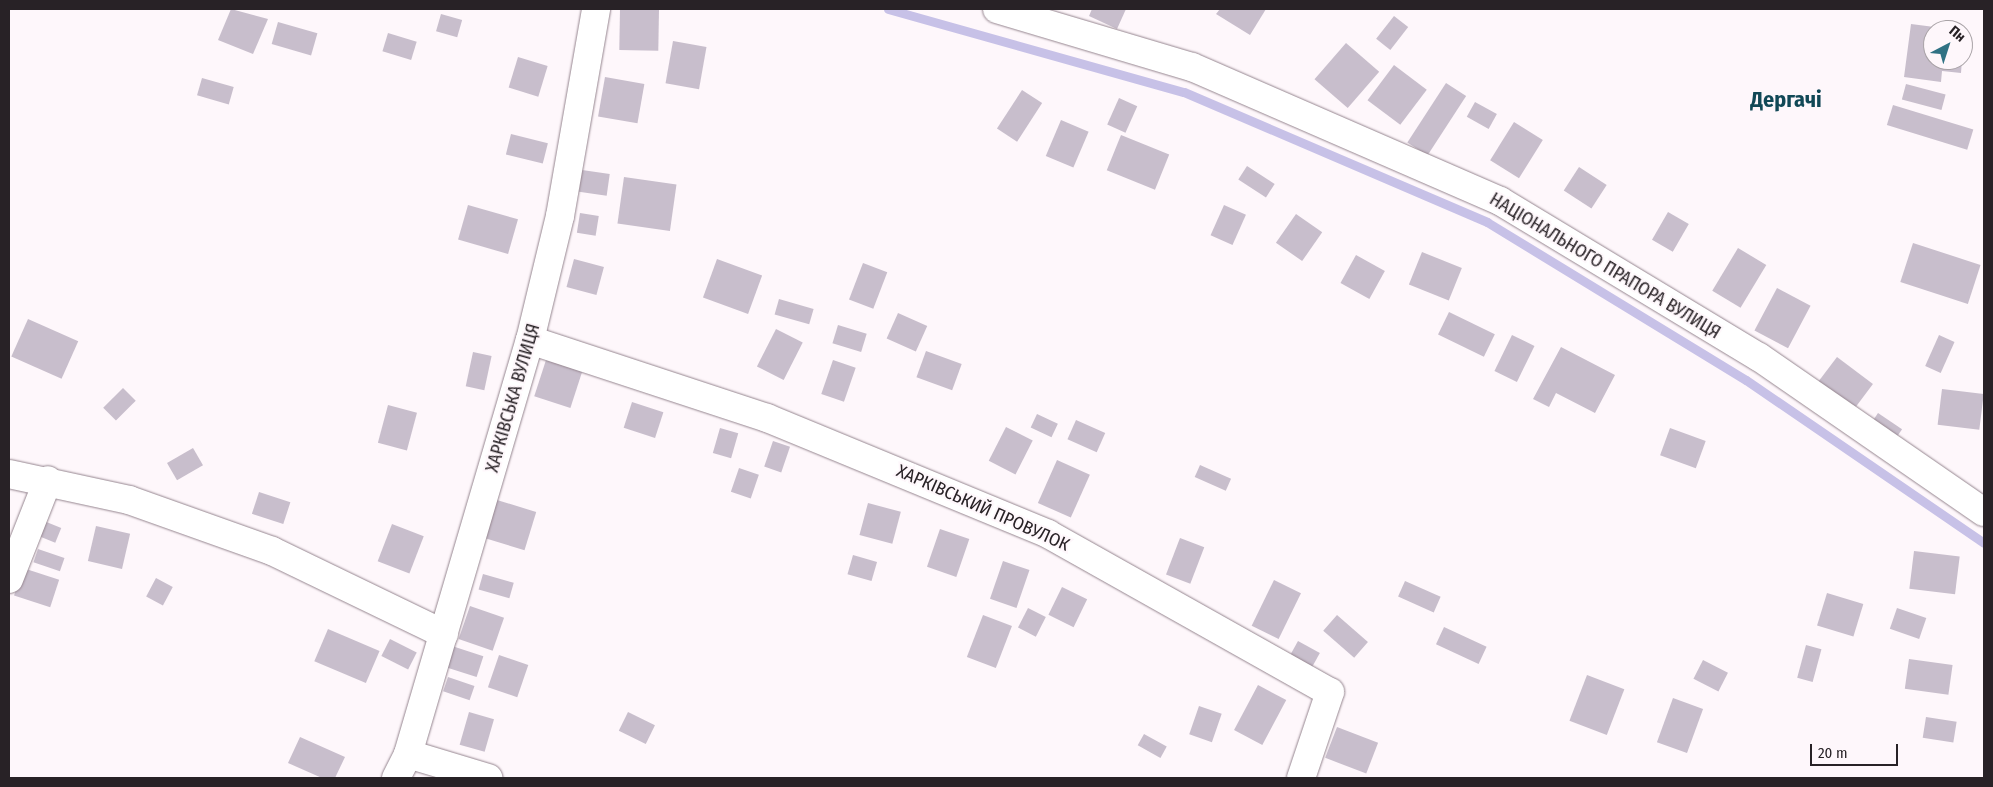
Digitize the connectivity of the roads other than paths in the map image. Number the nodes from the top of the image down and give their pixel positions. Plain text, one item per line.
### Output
1 (596, 9) edge
2 (997, 9) edge
3 (530, 340) junction
4 (9, 474) edge
5 (48, 480) junction
6 (1984, 512) edge
7 (9, 579) edge
8 (444, 634) junction
9 (408, 754) junction
10 (396, 778) edge
11 (488, 778) edge
12 (1301, 778) edge

1 - 3 street, ХАРКІВСЬКА ВУЛИЦЯ
2 - 6 street, НАЦІОНАЛЬНОГО ПРАПОРА ВУЛИЦЯ
3 - 8 street, ХАРКІВСЬКА ВУЛИЦЯ
3 - 12 street, ХАРКІВСЬКИЙ ПРОВУЛОК
4 - 5 street
5 - 7 street
5 - 8 street
8 - 9 street, ХАРКІВСЬКА ВУЛИЦЯ
9 - 10 street, ХАРКІВСЬКА ВУЛИЦЯ
9 - 11 street

